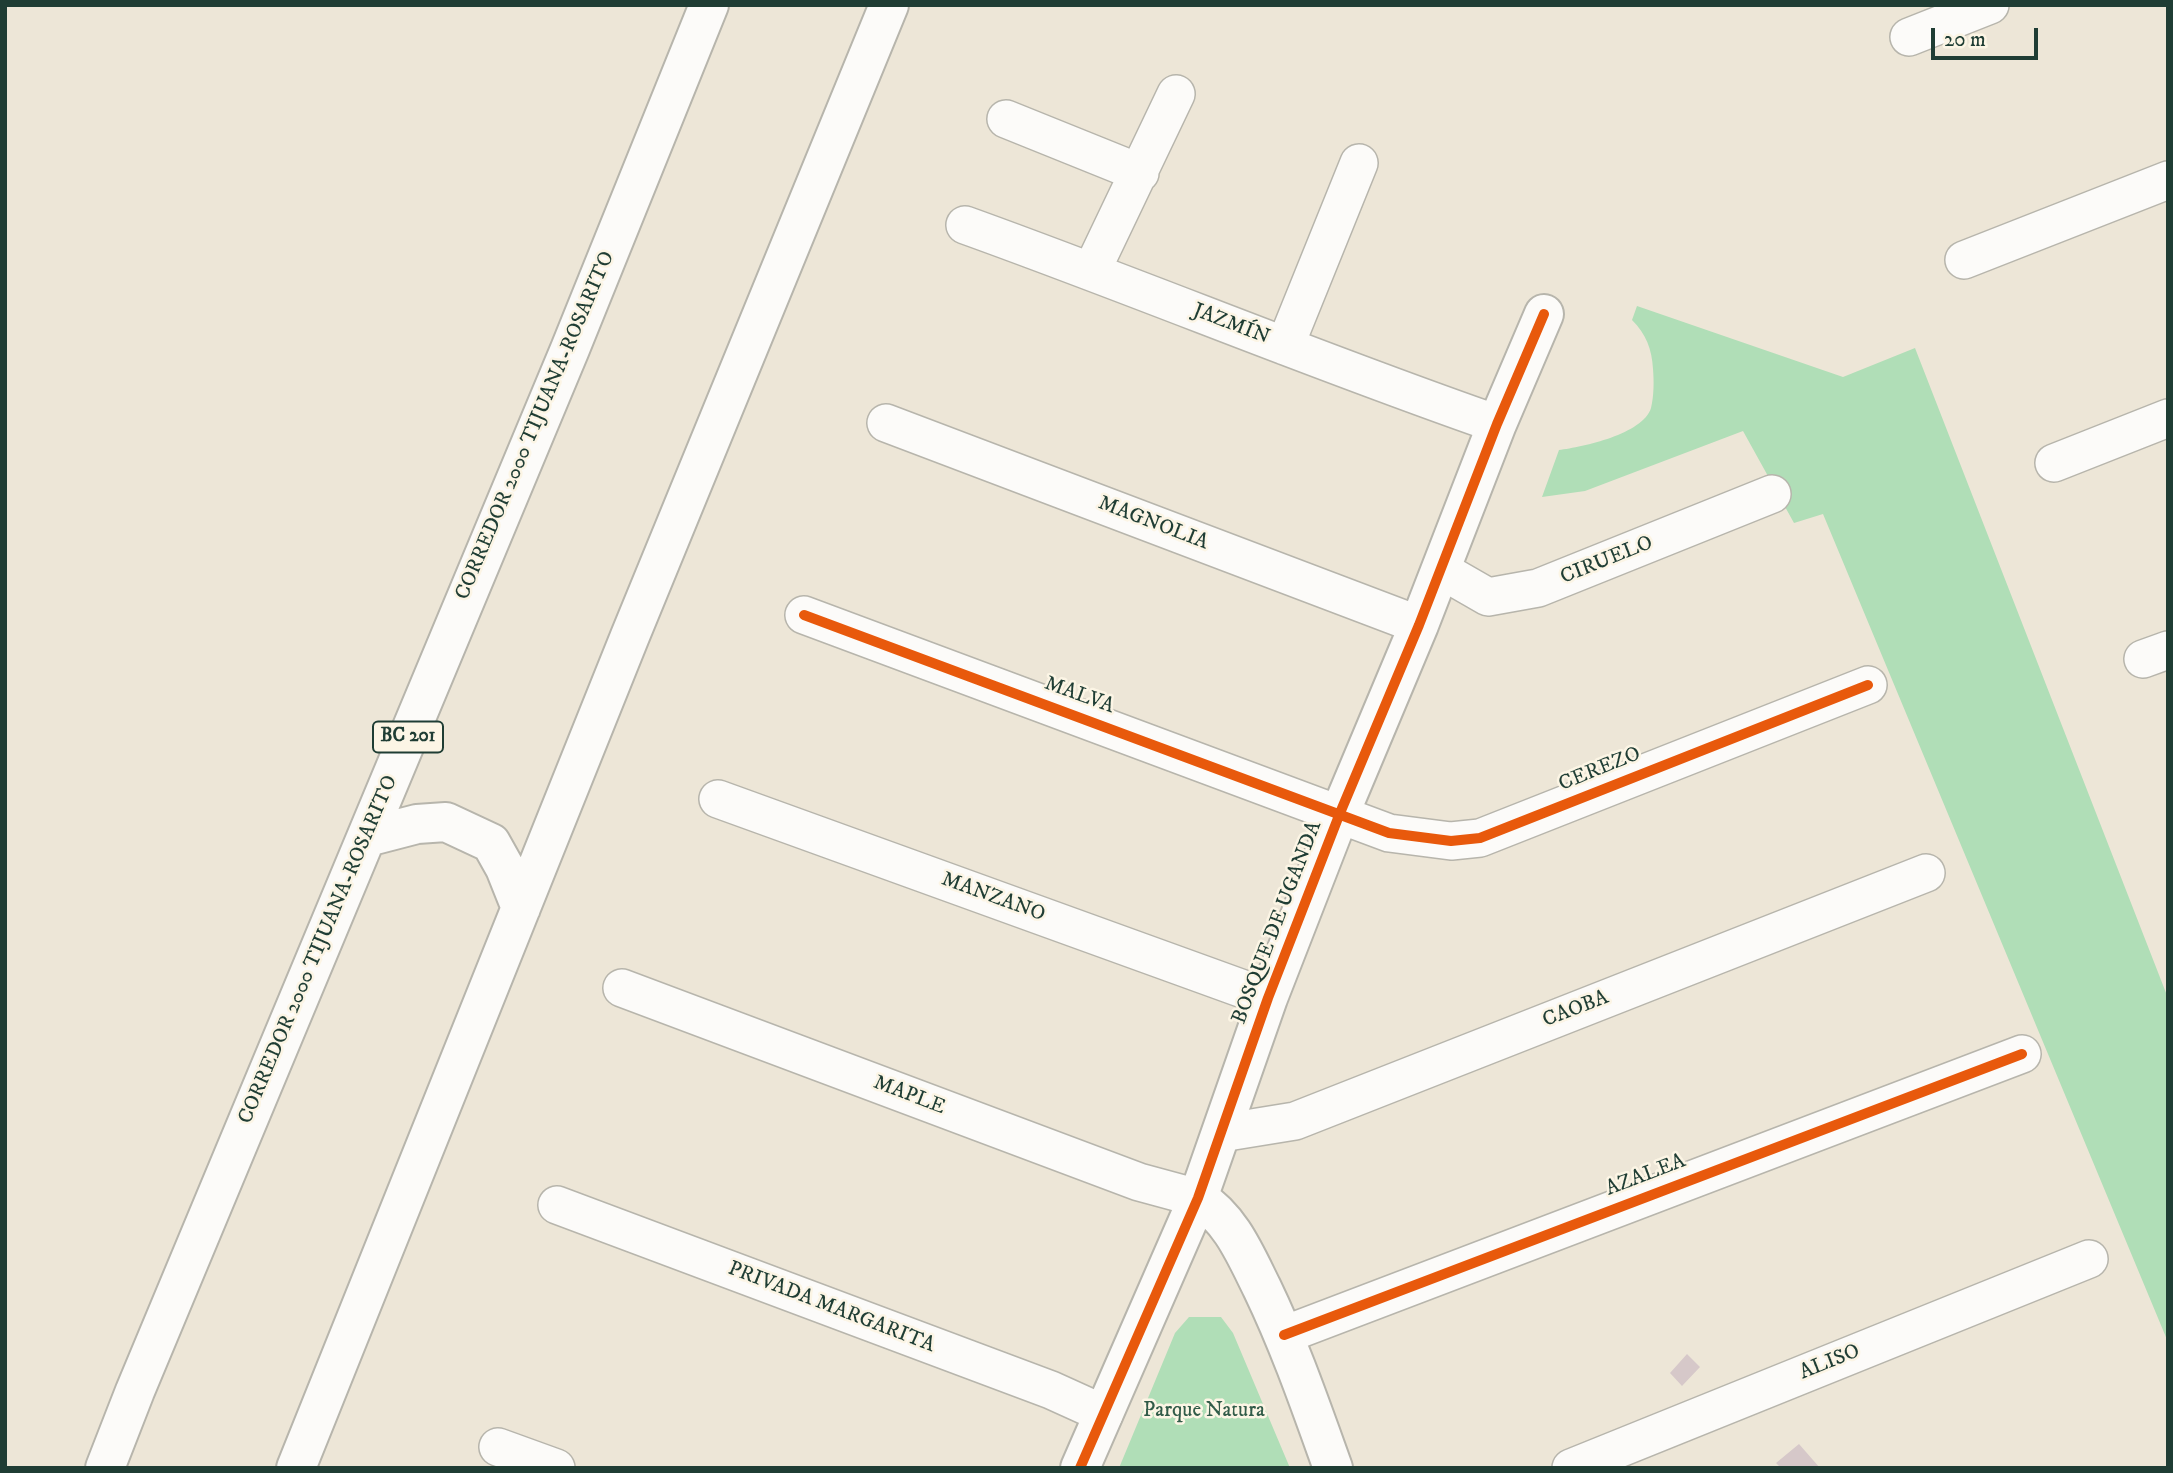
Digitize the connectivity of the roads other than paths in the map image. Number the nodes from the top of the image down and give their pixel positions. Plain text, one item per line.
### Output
1 (709, 5) edge
2 (889, 5) edge
3 (1990, 5) edge
4 (1909, 37) dead end
5 (1176, 94) dead end
6 (1006, 119) dead end
7 (1359, 163) dead end
8 (1140, 173) junction
9 (2168, 180) edge
10 (965, 225) dead end
11 (1964, 260) dead end
12 (1091, 270) junction
13 (1544, 314) dead end
14 (1285, 346) junction
15 (2168, 418) edge
16 (886, 423) dead end
17 (1497, 424) junction
18 (2054, 463) dead end
19 (1772, 494) dead end
20 (1441, 570) junction
21 (804, 615) dead end
22 (1419, 625) junction
23 (1868, 685) dead end
24 (718, 799) dead end
25 (1340, 813) junction
26 (367, 837) junction
27 (1926, 873) dead end
28 (521, 908) junction
29 (622, 988) dead end
30 (1268, 998) junction
31 (2022, 1054) dead end
32 (1221, 1133) junction
33 (1198, 1198) junction
34 (556, 1205) dead end
35 (2089, 1259) dead end
36 (1284, 1335) junction
37 (1104, 1414) junction
38 (498, 1447) dead end
39 (106, 1468) edge
40 (296, 1468) edge
41 (556, 1468) edge
42 (1080, 1468) edge
43 (1333, 1468) edge
44 (1572, 1468) edge

1 - 26 main road, CORREDOR 2000 TIJUANA-ROSARITO / BC 201
2 - 28 main road
3 - 4 street
5 - 8 street
6 - 8 street
7 - 14 street
8 - 12 street
9 - 11 street
10 - 12 street, JAZMÍN
12 - 14 street, JAZMÍN
13 - 17 main road, BOSQUE DE UGANDA
14 - 17 street, JAZMÍN
15 - 18 street
16 - 22 street, MAGNOLIA
17 - 20 main road, BOSQUE DE UGANDA
19 - 20 street, CIRUELO
20 - 22 main road, BOSQUE DE UGANDA
21 - 25 street, MALVA
22 - 25 main road, BOSQUE DE UGANDA
23 - 25 street, CEREZO
24 - 30 street, MANZANO
25 - 30 main road, BOSQUE DE UGANDA
26 - 28 main road
26 - 39 main road, CORREDOR 2000 TIJUANA-ROSARITO / BC 201
27 - 32 street, CAOBA
28 - 40 main road
29 - 33 street, MAPLE
30 - 32 main road, BOSQUE DE UGANDA
31 - 36 street, AZALEA
32 - 33 main road, BOSQUE DE UGANDA
33 - 36 main road
33 - 37 main road, BOSQUE DE UGANDA
34 - 37 street, PRIVADA MARGARITA
35 - 44 street, ALISO
36 - 43 main road
37 - 42 main road, BOSQUE DE UGANDA
38 - 41 street

